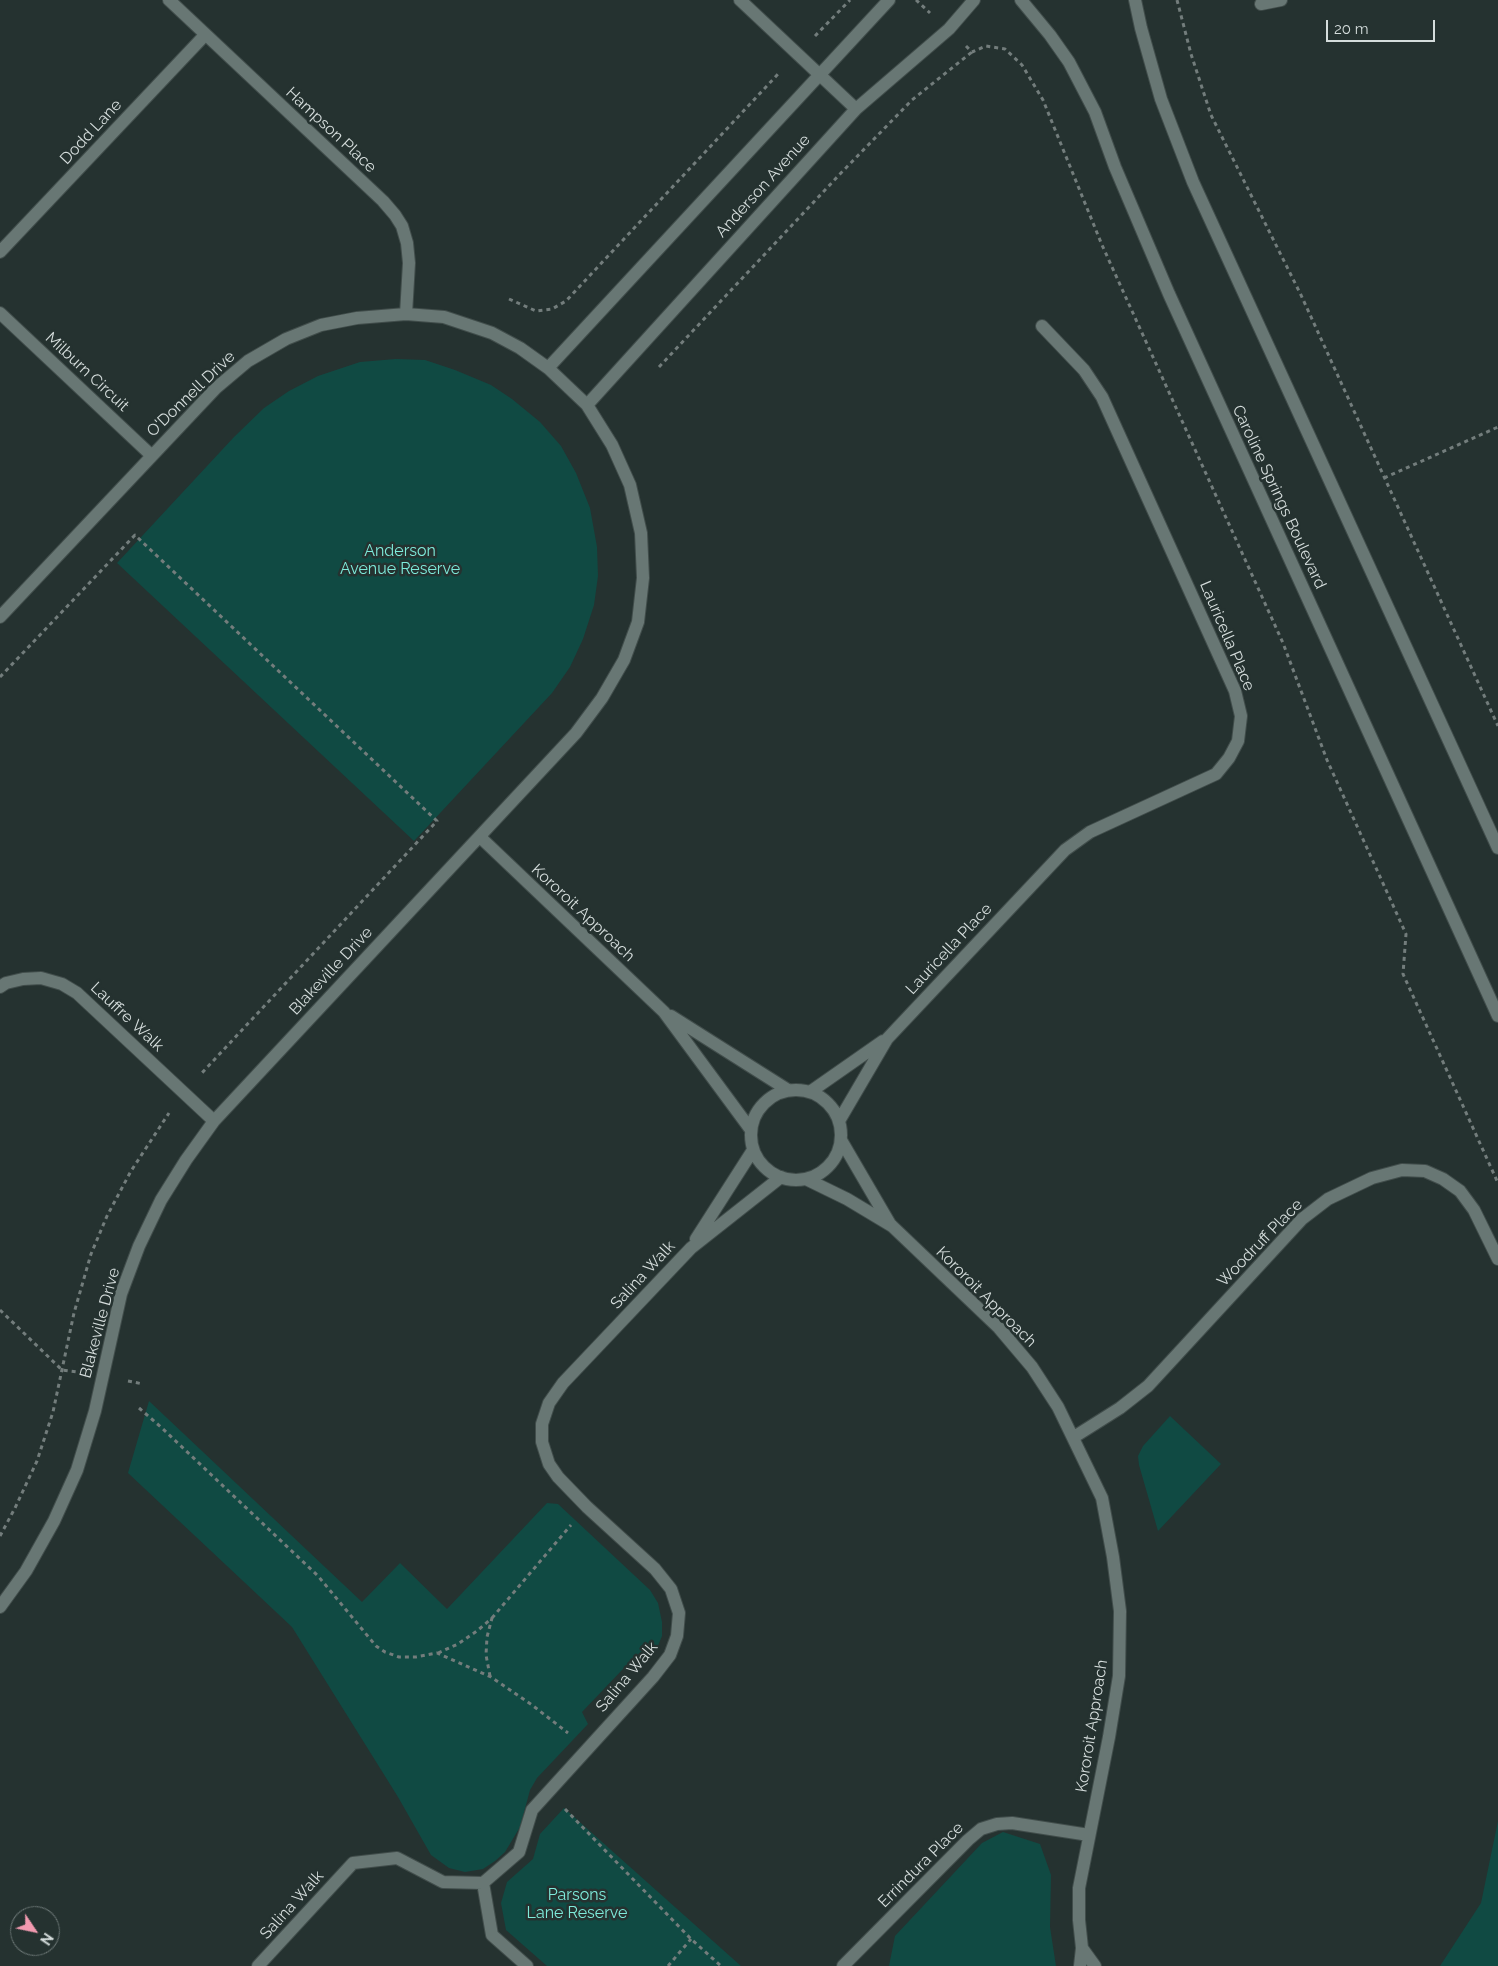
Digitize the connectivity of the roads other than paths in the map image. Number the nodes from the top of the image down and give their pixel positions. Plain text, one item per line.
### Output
1 (169, 0) edge
2 (740, 0) edge
3 (889, 0) edge
4 (974, 0) edge
5 (1021, 0) edge
6 (1135, 0) edge
7 (1281, 0) edge
8 (1261, 4) dead end
9 (205, 35) junction
10 (820, 75) junction
11 (856, 108) junction
12 (0, 252) edge
13 (0, 313) edge
14 (406, 314) junction
15 (1042, 326) dead end
16 (548, 368) junction
17 (567, 386) joint
18 (587, 405) junction
19 (151, 455) junction
20 (0, 617) edge
21 (480, 837) junction
22 (1498, 848) edge
23 (0, 987) edge
24 (664, 1012) junction
25 (1498, 1016) edge
26 (888, 1039) junction
27 (788, 1090) junction
28 (810, 1092) junction
29 (839, 1120) junction
30 (214, 1122) junction
31 (751, 1130) junction
32 (841, 1140) junction
33 (753, 1150) junction
34 (781, 1177) junction
35 (806, 1179) junction
36 (892, 1226) junction
37 (691, 1248) junction
38 (1498, 1259) edge
39 (1074, 1437) junction
40 (0, 1607) edge
41 (1089, 1835) junction
42 (483, 1883) junction
43 (1082, 1948) junction
44 (849, 1964) edge
45 (258, 1966) edge
46 (527, 1966) edge
47 (1080, 1966) edge
48 (1095, 1966) edge

1 - 9 street, Hampson Place
2 - 10 street
3 - 10 street, Anderson Avenue
4 - 11 street, Anderson Avenue
5 - 25 street, Caroline Springs Boulevard
6 - 22 street
7 - 8 street
9 - 12 street, Dodd Lane
9 - 14 street, Hampson Place
10 - 11 street
10 - 16 street, Anderson Avenue
11 - 18 street, Anderson Avenue
13 - 19 street, Milburn Circuit
14 - 16 street, O'Donnell Drive
14 - 19 street, O'Donnell Drive
15 - 26 street, Lauricella Place
16 - 17 street, O'Donnell Drive
17 - 18 street, Blakeville Drive
18 - 21 street, Blakeville Drive
19 - 20 street, O'Donnell Drive
21 - 24 street, Kororoit Approach
21 - 30 street, Blakeville Drive
23 - 30 street, Lauffre Walk
24 - 27 street, Kororoit Approach
24 - 31 street, Kororoit Approach
26 - 28 street, Lauricella Place
26 - 29 street, Lauricella Place
27 - 28 street
27 - 31 street
28 - 29 street
29 - 32 street
30 - 40 street, Blakeville Drive
31 - 33 street
32 - 35 street
32 - 36 street, Kororoit Approach
33 - 34 street
33 - 37 street, Salina Walk
34 - 35 street
34 - 37 street, Salina Walk
35 - 36 street, Kororoit Approach
36 - 39 street, Kororoit Approach
37 - 42 street, Salina Walk
38 - 39 street, Woodruff Place
39 - 41 street, Kororoit Approach
41 - 43 street, Kororoit Approach
41 - 44 street, Errindura Place
42 - 45 street, Salina Walk
42 - 46 street
43 - 47 street, Kororoit Approach
43 - 48 street, Kororoit Approach

